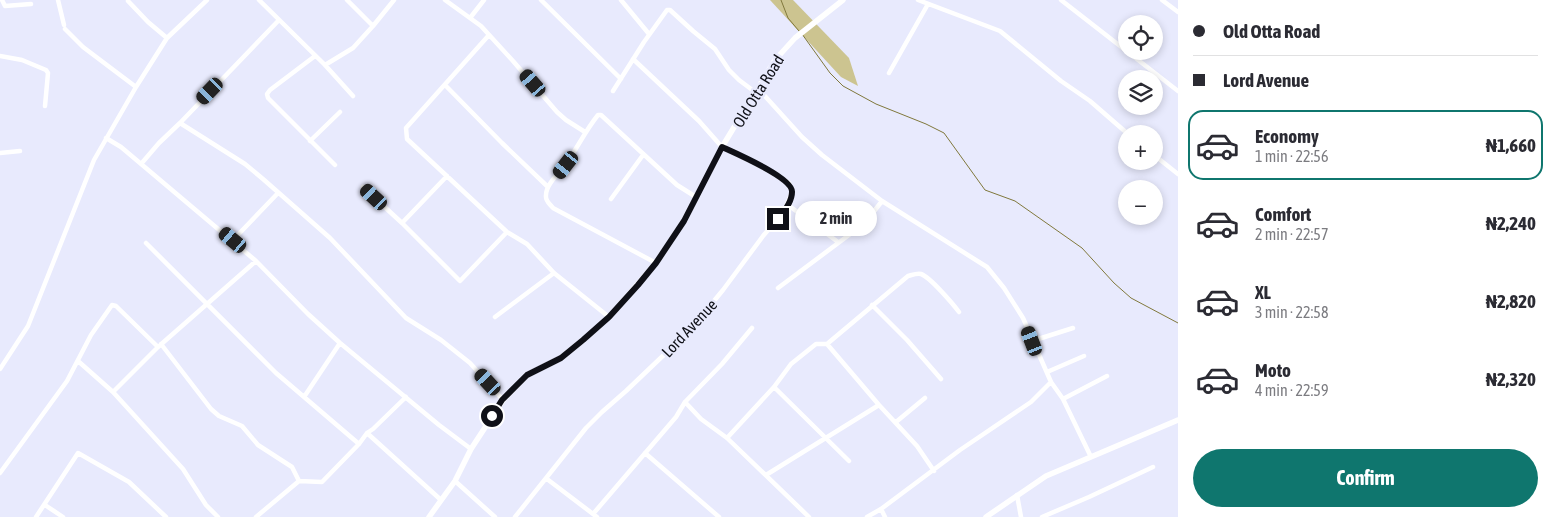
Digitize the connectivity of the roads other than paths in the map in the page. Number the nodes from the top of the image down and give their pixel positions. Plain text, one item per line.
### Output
1 (2, 0) edge
2 (58, 0) edge
3 (207, 0) edge
4 (259, 0) edge
5 (347, 0) edge
6 (394, 0) edge
7 (445, 0) edge
8 (484, 0) edge
9 (541, 0) edge
10 (621, 0) edge
11 (843, 0) edge
12 (918, 0) edge
13 (1061, 0) edge
14 (1162, 0) edge
15 (128, 1) edge
16 (31, 4) dead end
17 (928, 4) junction
18 (1178, 12) edge
19 (470, 18) junction
20 (280, 20) junction
21 (373, 26) junction
22 (649, 34) junction
23 (488, 35) junction
24 (167, 38) junction
25 (0, 56) edge
26 (315, 56) junction
27 (633, 59) junction
28 (325, 65) junction
29 (890, 73) dead end
30 (621, 78) junction
31 (445, 85) junction
32 (136, 87) junction
33 (613, 91) dead end
34 (1178, 91) edge
35 (755, 92) junction
36 (353, 96) dead end
37 (45, 106) dead end
38 (340, 112) dead end
39 (180, 123) junction
40 (1118, 125) edge
41 (585, 132) junction
42 (106, 138) junction
43 (310, 141) junction
44 (722, 147) junction
45 (20, 151) dead end
46 (0, 153) edge
47 (643, 154) junction
48 (1163, 162) edge
49 (141, 164) junction
50 (335, 165) dead end
51 (1178, 174) edge
52 (447, 176) junction
53 (363, 187) dead end
54 (548, 187) junction
55 (278, 193) junction
56 (696, 197) junction
57 (611, 199) dead end
58 (882, 201) junction
59 (788, 205) junction
60 (402, 223) junction
61 (507, 232) junction
62 (233, 240) junction
63 (838, 242) junction
64 (146, 244) dead end
65 (256, 261) junction
66 (656, 263) junction
67 (554, 273) junction
68 (778, 288) dead end
69 (206, 304) junction
70 (872, 305) junction
71 (959, 312) dead end
72 (496, 317) dead end
73 (609, 317) junction
74 (752, 328) dead end
75 (1073, 328) dead end
76 (1032, 341) junction
77 (340, 343) junction
78 (827, 344) junction
79 (159, 346) junction
80 (1084, 356) dead end
81 (78, 361) junction
82 (0, 369) edge
83 (1047, 372) junction
84 (1107, 376) dead end
85 (941, 379) dead end
86 (1051, 382) junction
87 (774, 387) junction
88 (112, 392) junction
89 (304, 397) junction
90 (406, 397) junction
91 (924, 398) dead end
92 (1063, 399) junction
93 (502, 400) junction
94 (685, 402) junction
95 (879, 405) junction
96 (1178, 421) edge
97 (896, 422) junction
98 (367, 433) junction
99 (826, 437) junction
100 (726, 438) junction
101 (359, 444) junction
102 (471, 449) junction
103 (646, 453) junction
104 (1091, 456) junction
105 (849, 462) dead end
106 (1153, 467) dead end
107 (934, 471) junction
108 (0, 473) edge
109 (766, 475) junction
110 (547, 480) junction
111 (299, 481) junction
112 (454, 481) junction
113 (1016, 496) junction
114 (441, 500) junction
115 (45, 505) junction
116 (881, 509) junction
117 (595, 516) edge
118 (36, 517) edge
119 (63, 517) edge
120 (166, 517) edge
121 (218, 517) edge
122 (256, 517) edge
123 (429, 517) edge
124 (495, 517) edge
125 (515, 517) edge
126 (719, 517) edge
127 (809, 517) edge
128 (867, 517) edge
129 (885, 517) edge
130 (986, 517) edge
131 (1021, 517) edge
132 (1042, 517) edge

1 - 16 street
2 - 32 street
3 - 24 street
4 - 20 street
5 - 21 street
6 - 21 street
7 - 19 street
8 - 19 street
9 - 30 street
10 - 22 street
11 - 35 street, Old Otta Road
12 - 17 street
13 - 34 street
14 - 18 street
15 - 24 street
17 - 29 street
17 - 40 street
19 - 23 street
20 - 26 street
20 - 39 street
21 - 28 street
22 - 27 street
22 - 35 street
23 - 31 street
23 - 41 street
24 - 32 street
25 - 37 street
26 - 28 street
26 - 43 street
27 - 30 street
27 - 44 street
28 - 36 street
30 - 33 street
31 - 52 street
31 - 54 street
32 - 42 street
35 - 44 street, Old Otta Road
35 - 58 street
38 - 43 street
39 - 49 street
39 - 55 street
41 - 47 street
41 - 54 street
42 - 49 street
42 - 82 street
43 - 50 street
44 - 56 street, Old Otta Road
44 - 59 street
45 - 46 street
47 - 56 street
47 - 57 street
48 - 51 street
49 - 62 street
52 - 60 street
52 - 61 street
53 - 60 street
54 - 66 street
55 - 62 street
55 - 93 street
56 - 66 street, Old Otta Road
58 - 63 street
58 - 76 street
59 - 63 street
59 - 110 street, Lord Avenue
60 - 61 street
61 - 67 street
62 - 65 street
63 - 68 street
64 - 69 street
65 - 69 street
65 - 77 street
66 - 73 street, Old Otta Road
67 - 72 street
67 - 73 street
69 - 79 street
69 - 89 street
70 - 71 street
70 - 78 street
70 - 85 street
73 - 93 street, Old Otta Road
74 - 94 street
75 - 76 street
76 - 83 street
77 - 89 street
77 - 90 street
78 - 87 street
78 - 95 street
79 - 81 street
79 - 88 street
79 - 111 street
80 - 83 street
81 - 88 street
81 - 108 street
83 - 86 street
84 - 92 street
86 - 92 street
86 - 107 street
87 - 99 street
87 - 100 street
88 - 121 street
89 - 101 street
90 - 98 street
90 - 102 street
91 - 97 street
92 - 104 street
93 - 102 street, Old Otta Road
94 - 100 street
94 - 103 street
95 - 97 street
95 - 99 street
96 - 104 street
97 - 107 street
98 - 101 street
98 - 114 street
99 - 105 street
99 - 109 street
100 - 109 street
101 - 111 street
102 - 112 street, Old Otta Road
103 - 117 street
103 - 126 street
104 - 113 street
106 - 132 street
107 - 116 street
109 - 127 street
110 - 117 street
110 - 125 street, Lord Avenue
111 - 122 street
112 - 114 street, Old Otta Road
112 - 124 street
113 - 130 street
113 - 131 street
114 - 123 street, Old Otta Road
115 - 118 street
115 - 119 street
115 - 120 street
116 - 128 street
116 - 129 street

